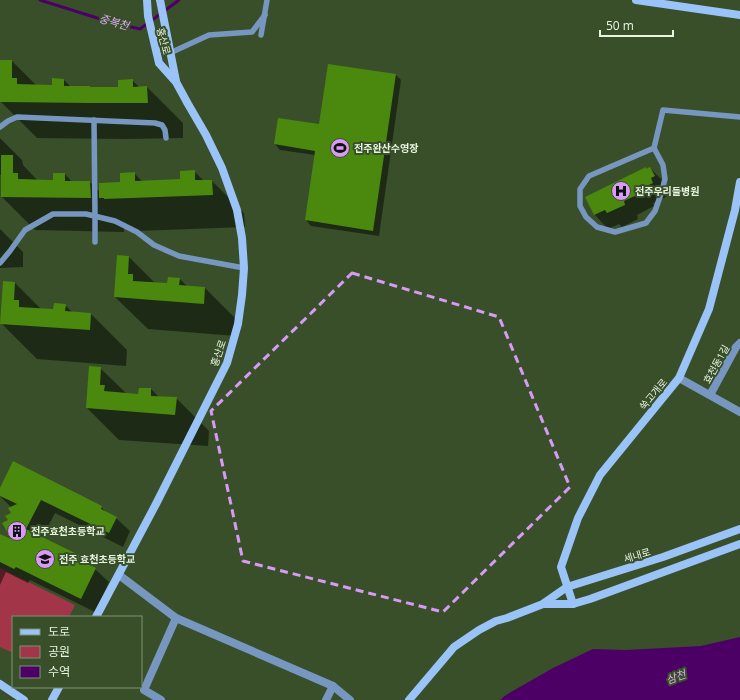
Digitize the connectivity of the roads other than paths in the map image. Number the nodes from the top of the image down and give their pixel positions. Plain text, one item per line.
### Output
1 (147, 0) edge
2 (160, 0) edge
3 (267, 0) edge
4 (636, 0) edge
5 (265, 15) junction
6 (740, 15) edge
7 (261, 35) dead end
8 (170, 53) junction
9 (176, 82) junction
10 (740, 117) edge
11 (94, 120) junction
12 (0, 127) edge
13 (166, 138) dead end
14 (654, 148) junction
15 (740, 182) edge
16 (738, 210) edge
17 (95, 216) junction
18 (95, 242) dead end
19 (0, 263) edge
20 (244, 268) junction
21 (740, 343) edge
22 (679, 378) junction
23 (710, 395) junction
24 (740, 412) edge
25 (740, 529) edge
26 (740, 544) edge
27 (119, 575) junction
28 (567, 587) junction
29 (544, 604) junction
30 (573, 604) junction
31 (97, 616) edge
32 (176, 618) junction
33 (0, 684) edge
34 (333, 686) junction
35 (58, 688) edge
36 (24, 700) edge
37 (52, 700) edge
38 (161, 700) edge
39 (326, 700) edge
40 (350, 700) edge
41 (409, 700) edge

1 - 9 street, 홍산로
2 - 8 street, 홍산로
3 - 5 lane
4 - 6 street
5 - 7 lane
5 - 8 lane
8 - 9 street, 홍산로
9 - 20 street, 홍산로
10 - 14 lane
11 - 12 lane
11 - 13 lane
11 - 17 lane
14 - 14 lane
15 - 16 street, 쑥고개로
16 - 22 street, 쑥고개로
17 - 18 lane
17 - 19 lane
17 - 20 lane
20 - 27 street, 홍산로
21 - 23 street, 효천동1길
22 - 23 street, 효천동1길
22 - 28 street, 쑥고개로
23 - 24 street, 효천동1길
25 - 28 street, 세내로
26 - 30 street, 세내로
27 - 31 street, 홍산로
27 - 32 street
28 - 29 street, 세내로
28 - 30 street, 쑥고개로
29 - 30 street, 세내로
29 - 41 street, 세내로
32 - 34 street
32 - 38 street
33 - 36 street
34 - 39 street
34 - 40 street
35 - 37 street

